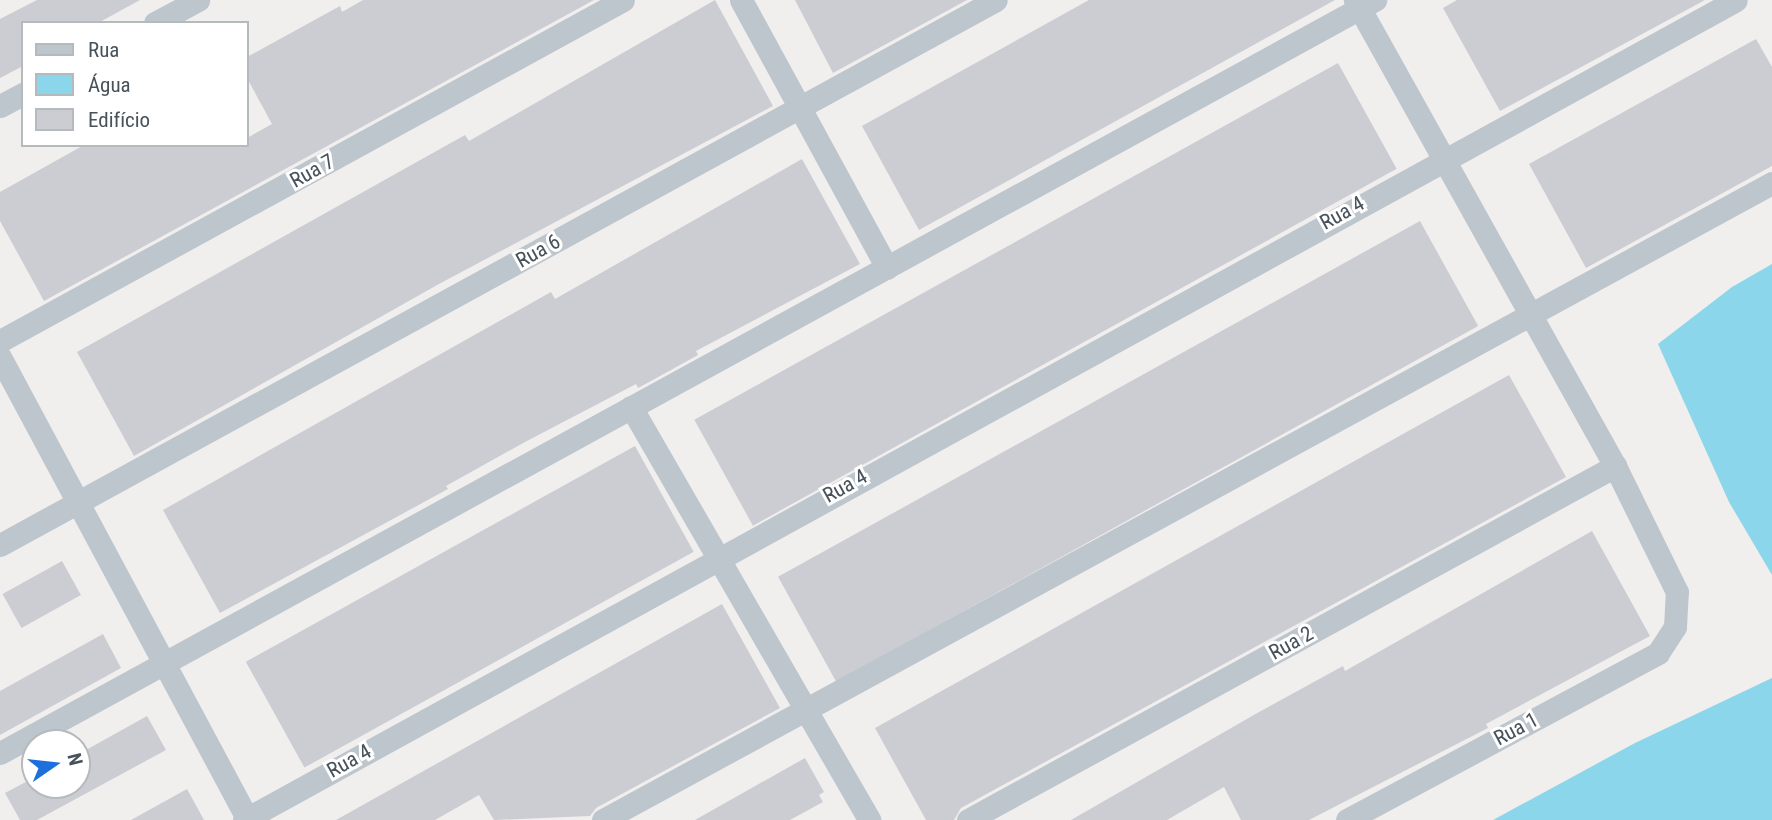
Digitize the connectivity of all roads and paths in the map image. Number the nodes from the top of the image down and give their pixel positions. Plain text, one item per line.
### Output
1 (198, 0) edge
2 (623, 0) edge
3 (741, 0) edge
4 (996, 0) edge
5 (1736, 0) edge
6 (1363, 3) edge
7 (159, 21) edge
8 (21, 95) edge
9 (0, 106) edge
10 (799, 108) junction
11 (1444, 157) junction
12 (1772, 183) edge
13 (887, 268) junction
14 (1529, 313) junction
15 (0, 341) edge
16 (0, 357) edge
17 (631, 407) junction
18 (1615, 466) junction
19 (78, 502) junction
20 (0, 545) edge
21 (717, 556) junction
22 (166, 662) junction
23 (808, 709) junction
24 (0, 753) edge
25 (246, 820) edge
26 (603, 820) edge
27 (869, 820) edge
28 (968, 820) edge
29 (1347, 820) edge

1 - 7 street
2 - 15 street, Rua 7
3 - 10 street
4 - 10 street, Rua 6
5 - 11 street, Rua 4
6 - 11 street
6 - 13 street
8 - 9 street
10 - 13 street
10 - 19 street, Rua 6
11 - 14 street
11 - 21 street, Rua 4
12 - 14 street
13 - 17 street
14 - 18 street
14 - 23 street
16 - 19 street
17 - 21 street
17 - 22 street
18 - 28 street, Rua 2
18 - 29 street, Rua 1
19 - 20 street, Rua 6
19 - 22 street
21 - 23 street
21 - 25 street, Rua 4
22 - 24 street
22 - 25 street
23 - 26 street
23 - 27 street

